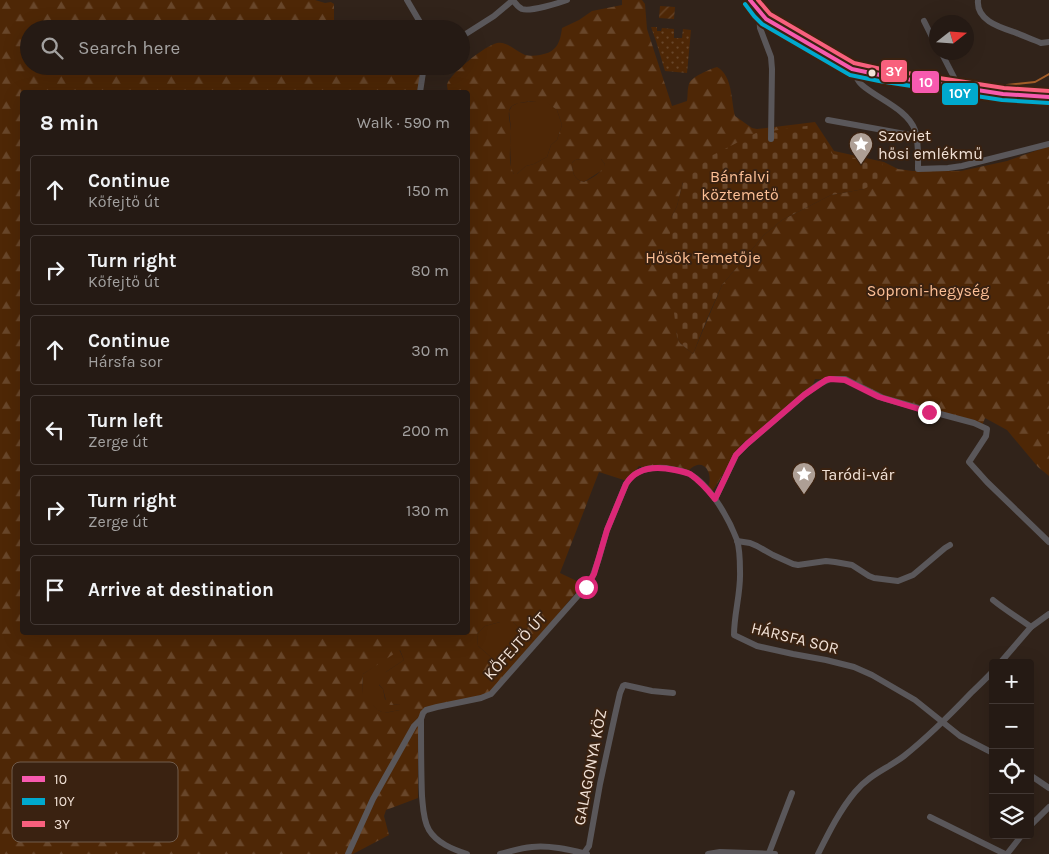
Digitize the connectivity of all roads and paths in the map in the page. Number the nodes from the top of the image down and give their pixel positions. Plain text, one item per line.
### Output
1 (407, 0) edge
2 (512, 0) edge
3 (567, 0) edge
4 (750, 0) edge
5 (978, 0) edge
6 (759, 12) junction
7 (419, 20) edge
8 (924, 21) dead end
9 (470, 31) edge
10 (929, 31) edge
11 (1049, 42) edge
12 (945, 60) edge
13 (852, 68) junction
14 (423, 75) edge
15 (960, 87) junction
16 (420, 90) edge
17 (1049, 97) edge
18 (828, 120) dead end
19 (916, 136) junction
20 (771, 139) dead end
21 (1049, 144) edge
22 (697, 480) joint
23 (715, 499) junction
24 (737, 541) junction
25 (1049, 542) edge
26 (950, 545) dead end
27 (993, 600) dead end
28 (1049, 614) edge
29 (1031, 627) junction
30 (1003, 659) edge
31 (989, 675) edge
32 (673, 693) dead end
33 (421, 719) junction
34 (943, 723) junction
35 (989, 751) edge
36 (1034, 778) edge
37 (1049, 788) edge
38 (792, 793) dead end
39 (1049, 807) edge
40 (930, 817) dead end
41 (1034, 822) edge
42 (1019, 839) edge
43 (348, 854) edge
44 (467, 854) edge
45 (500, 854) edge
46 (586, 854) edge
47 (708, 854) edge
48 (772, 854) edge
49 (818, 854) edge
50 (1006, 854) edge

1 - 7 street
2 - 3 street
2 - 9 street
4 - 6 street
5 - 11 street
6 - 13 street
6 - 20 street
8 - 10 street
12 - 15 street
13 - 15 street
13 - 19 street
14 - 16 street
15 - 17 street
18 - 19 street
19 - 21 street
22 - 23 street, HÁRSFA SOR
22 - 33 street, KŐFEJTŐ ÚT
23 - 24 street, HÁRSFA SOR
23 - 25 street
24 - 26 street
24 - 34 street, HÁRSFA SOR
27 - 29 street
28 - 29 street
29 - 30 street
31 - 34 street
32 - 46 street, GALAGONYA KÖZ
33 - 43 street, KŐFEJTŐ ÚT
33 - 44 street
34 - 35 street, HÁRSFA SOR
34 - 49 street
36 - 37 street
38 - 48 street
39 - 41 street
40 - 50 street
42 - 50 street
45 - 46 street
47 - 48 street

